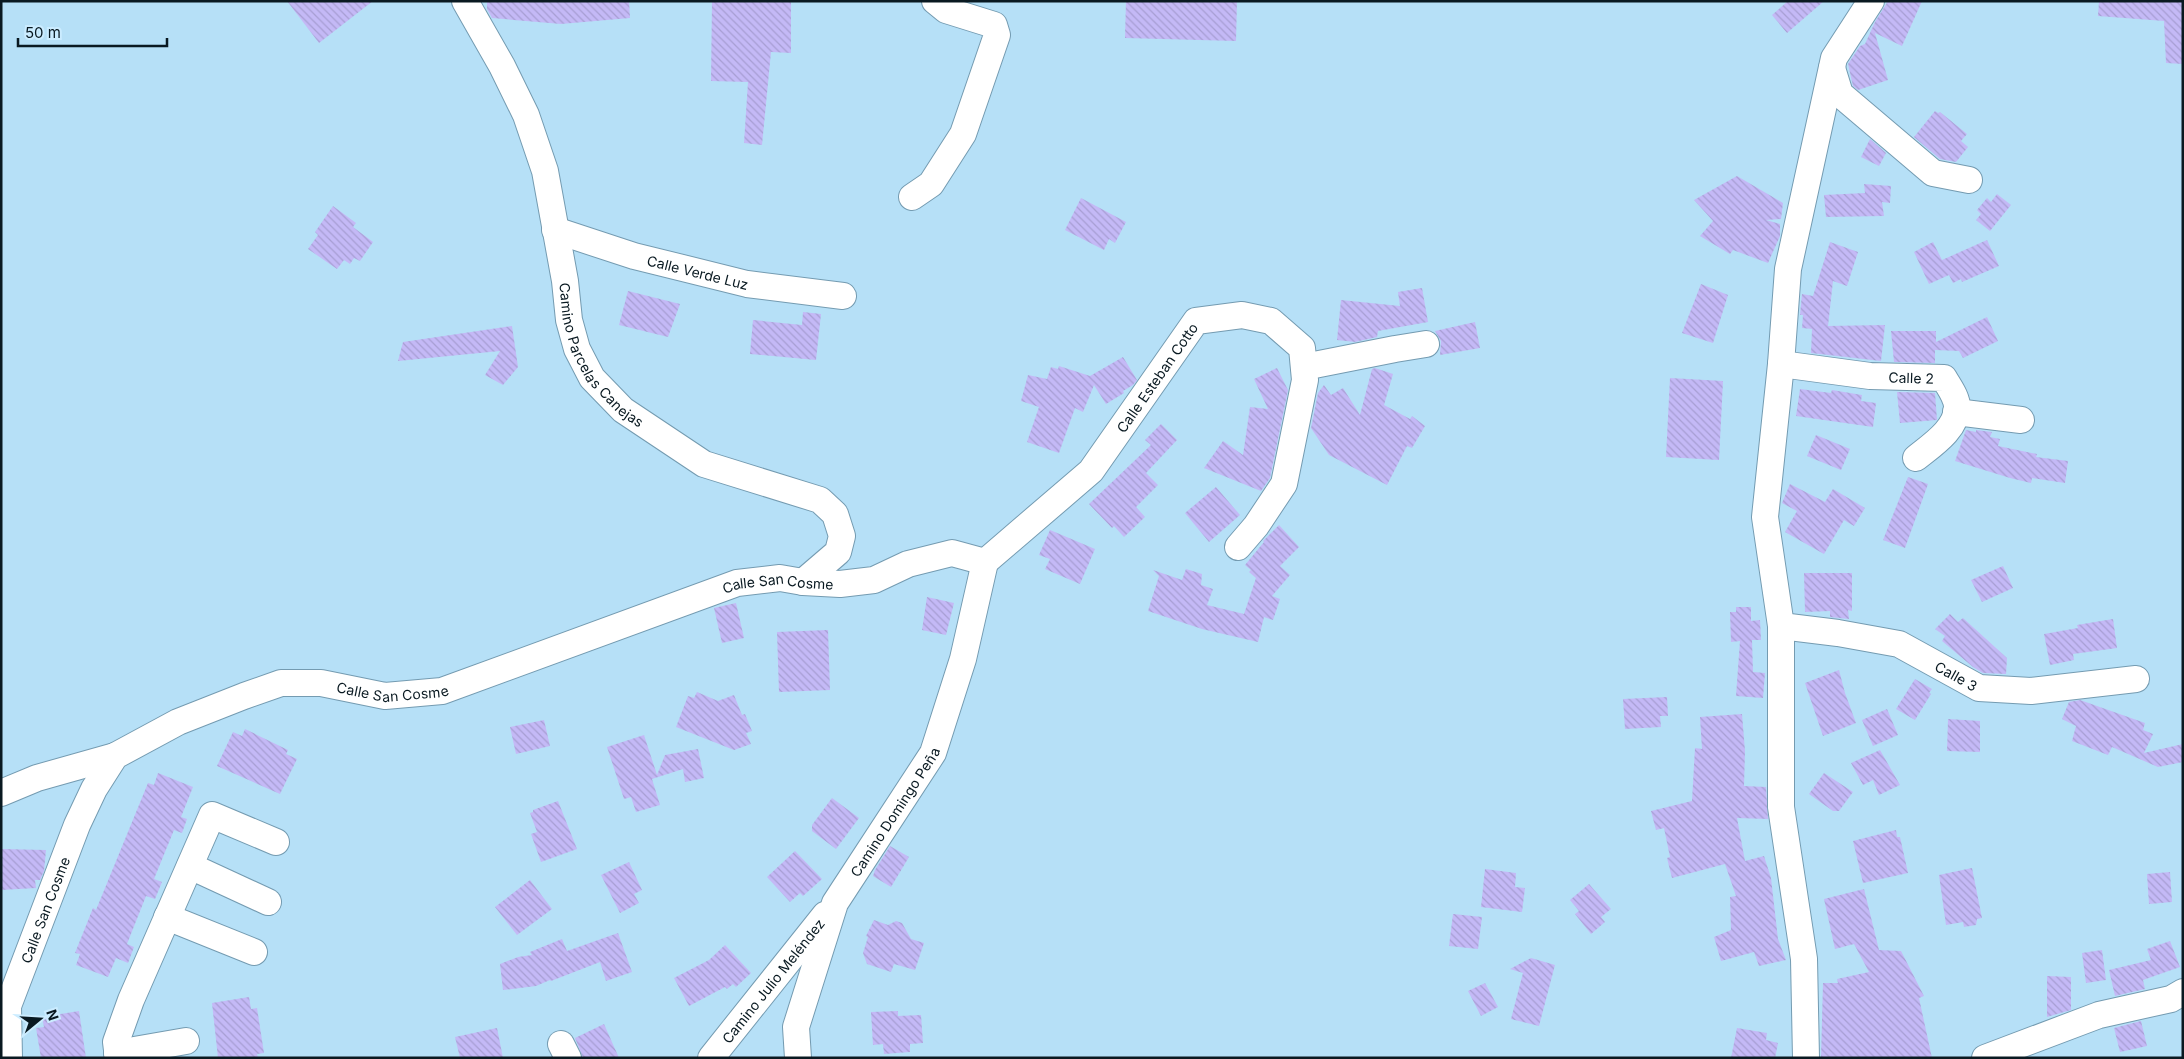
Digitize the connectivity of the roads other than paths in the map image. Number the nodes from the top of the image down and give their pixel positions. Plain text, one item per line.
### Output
1 (466, 1) edge
2 (935, 1) edge
3 (1871, 1) edge
4 (1832, 68) junction
5 (1969, 180) dead end
6 (912, 198) dead end
7 (555, 230) junction
8 (844, 296) dead end
9 (1426, 344) dead end
10 (1781, 364) junction
11 (1304, 367) junction
12 (1956, 412) junction
13 (2021, 420) dead end
14 (1916, 458) dead end
15 (1238, 547) dead end
16 (985, 562) junction
17 (803, 582) junction
18 (1781, 626) junction
19 (2136, 679) dead end
20 (115, 756) junction
21 (1, 793) edge
22 (276, 842) dead end
23 (190, 866) junction
24 (268, 902) dead end
25 (835, 903) junction
26 (167, 918) junction
27 (254, 952) dead end
28 (2183, 992) edge
29 (186, 1041) dead end
30 (118, 1055) edge
31 (9, 1058) edge
32 (710, 1058) edge
33 (798, 1058) edge
34 (1806, 1058) edge
35 (1985, 1058) edge

1 - 7 street, Camino Parcelas Canejas
2 - 6 street
3 - 4 street
4 - 5 street
4 - 10 street
7 - 8 street, Calle Verde Luz
7 - 17 street, Camino Parcelas Canejas
9 - 11 street
10 - 12 street, Calle 2
10 - 18 street
11 - 15 street, Calle Esteban Cotto
11 - 16 street, Calle Esteban Cotto
12 - 13 street
12 - 14 street
16 - 17 street, Calle San Cosme
16 - 25 street, Camino Domingo Peña
17 - 20 street, Calle San Cosme
18 - 19 street, Calle 3
18 - 34 street
20 - 21 street
20 - 31 street, Calle San Cosme
22 - 23 street
23 - 24 street
23 - 26 street
25 - 32 street, Camino Julio Meléndez
25 - 33 street, Camino Domingo Peña
26 - 27 street
26 - 30 street
28 - 35 street
29 - 30 street

